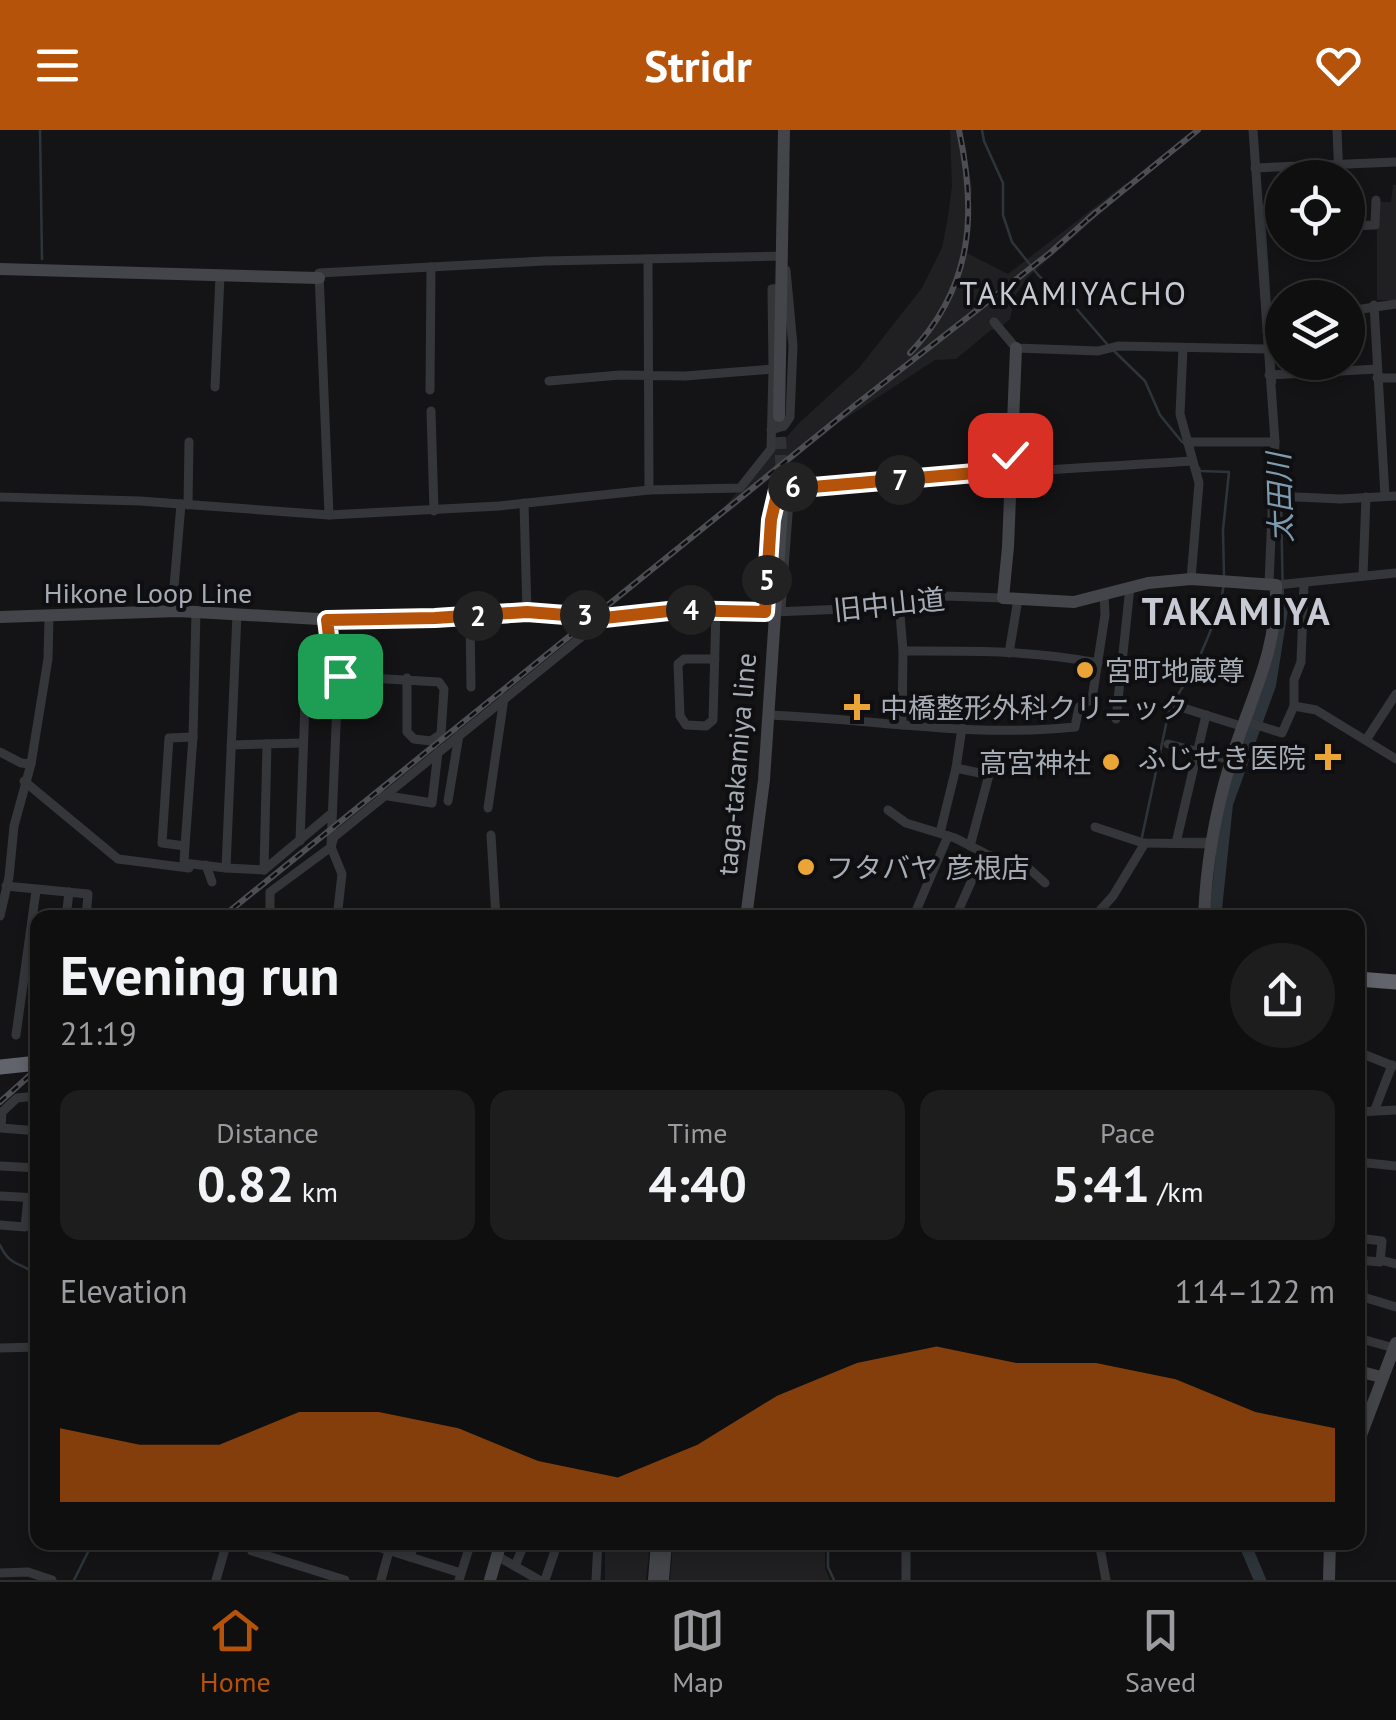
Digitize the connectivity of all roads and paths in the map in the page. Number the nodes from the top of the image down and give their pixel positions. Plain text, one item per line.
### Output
1 (784, 130) edge
2 (1253, 130) edge
3 (1338, 130) edge
4 (1339, 160) edge
5 (1396, 162) edge
6 (1365, 164) edge
7 (1255, 168) junction
8 (1265, 168) edge
9 (1376, 200) dead end
10 (1365, 225) edge
11 (648, 258) junction
12 (782, 259) junction
13 (431, 267) junction
14 (0, 269) edge
15 (220, 276) junction
16 (318, 278) junction
17 (783, 288) junction
18 (1265, 304) edge
19 (1396, 304) edge
20 (1374, 305) junction
21 (1365, 307) edge
22 (994, 322) dead end
23 (1016, 348) junction
24 (1184, 348) junction
25 (1265, 349) edge
26 (772, 369) junction
27 (1365, 373) edge
28 (1378, 373) junction
29 (648, 374) junction
30 (1396, 378) edge
31 (1269, 380) edge
32 (549, 381) dead end
33 (215, 387) dead end
34 (430, 390) dead end
35 (430, 411) dead end
36 (779, 416) tunnel mouth
37 (771, 430) junction
38 (189, 442) dead end
39 (1187, 442) junction
40 (1275, 442) junction
41 (1192, 461) junction
42 (1010, 470) junction
43 (649, 490) junction
44 (786, 491) joint
45 (1275, 496) junction
46 (1390, 496) edge
47 (0, 497) edge
48 (1366, 497) junction
49 (524, 503) junction
50 (185, 504) junction
51 (434, 510) junction
52 (329, 516) junction
53 (1396, 573) edge
54 (1363, 575) junction
55 (1191, 579) junction
56 (1304, 583) junction
57 (1278, 585) junction
58 (1130, 587) junction
59 (1104, 594) junction
60 (1003, 598) junction
61 (1018, 599) junction
62 (899, 602) junction
63 (716, 610) junction
64 (172, 611) junction
65 (196, 611) junction
66 (527, 612) junction
67 (773, 612) junction
68 (237, 614) junction
69 (470, 616) junction
70 (0, 617) edge
71 (49, 617) junction
72 (600, 618) junction
73 (327, 620) junction
74 (904, 651) junction
75 (1009, 654) junction
76 (715, 659) junction
77 (1098, 662) junction
78 (334, 676) junction
79 (407, 678) junction
80 (471, 687) dead end
81 (1396, 694) edge
82 (504, 698) junction
83 (335, 704) junction
84 (1177, 706) dead end
85 (1294, 706) junction
86 (770, 715) junction
87 (1206, 715) junction
88 (1116, 719) dead end
89 (1246, 724) junction
90 (902, 725) junction
91 (962, 728) junction
92 (459, 735) junction
93 (193, 738) junction
94 (1366, 740) junction
95 (303, 743) junction
96 (268, 744) junction
97 (1168, 744) dead end
98 (231, 745) junction
99 (0, 752) edge
100 (438, 752) junction
101 (1197, 752) junction
102 (1396, 759) edge
103 (1231, 760) junction
104 (30, 764) junction
105 (956, 768) junction
106 (24, 781) junction
107 (382, 795) junction
108 (448, 800) dead end
109 (488, 808) dead end
110 (888, 810) dead end
111 (333, 811) junction
112 (1095, 827) dead end
113 (944, 834) junction
114 (491, 836) dead end
115 (1176, 840) junction
116 (300, 841) junction
117 (1145, 843) junction
118 (1212, 844) junction
119 (186, 846) junction
120 (970, 846) junction
121 (332, 847) junction
122 (984, 853) junction
123 (5, 863) edge
124 (206, 868) junction
125 (226, 868) junction
126 (264, 870) junction
127 (212, 882) dead end
128 (1045, 883) dead end
129 (4, 891) edge
130 (36, 891) junction
131 (68, 892) junction
132 (33, 910) edge
133 (67, 910) edge
134 (87, 910) edge
135 (270, 910) edge
136 (338, 910) edge
137 (496, 910) edge
138 (747, 910) edge
139 (916, 910) edge
140 (958, 910) edge
141 (1100, 910) edge
142 (1205, 910) edge
143 (0, 916) edge
144 (30, 933) edge
145 (25, 968) junction
146 (30, 969) edge
147 (1365, 980) edge
148 (1396, 982) edge
149 (16, 1036) dead end
150 (1365, 1055) edge
151 (30, 1064) edge
152 (1394, 1066) edge
153 (0, 1067) edge
154 (30, 1097) edge
155 (1374, 1110) junction
156 (1396, 1110) edge
157 (1365, 1111) edge
158 (30, 1130) edge
159 (1365, 1163) edge
160 (0, 1166) edge
161 (1396, 1166) edge
162 (30, 1168) edge
163 (0, 1196) edge
164 (30, 1198) edge
165 (30, 1209) edge
166 (0, 1225) edge
167 (1365, 1239) edge
168 (1380, 1260) junction
169 (1365, 1261) edge
170 (1396, 1264) edge
171 (1365, 1298) edge
172 (1396, 1307) edge
173 (1365, 1339) edge
174 (1395, 1345) edge
175 (30, 1347) edge
176 (0, 1348) edge
177 (1365, 1374) edge
178 (1381, 1377) junction
179 (1365, 1423) edge
180 (225, 1550) edge
181 (252, 1550) edge
182 (386, 1550) edge
183 (412, 1550) edge
184 (468, 1550) edge
185 (499, 1550) edge
186 (522, 1550) edge
187 (554, 1550) edge
188 (598, 1550) edge
189 (656, 1550) edge
190 (665, 1550) edge
191 (906, 1550) edge
192 (1100, 1550) edge
193 (1330, 1550) edge
194 (389, 1551) junction
195 (410, 1557) junction
196 (514, 1566) junction
197 (0, 1573) edge
198 (460, 1577) edge
199 (52, 1580) edge
200 (216, 1580) edge
201 (345, 1580) edge
202 (380, 1580) edge
203 (490, 1580) edge
204 (539, 1580) edge
205 (596, 1580) edge
206 (654, 1580) edge
207 (663, 1580) edge
208 (906, 1580) edge
209 (1106, 1580) edge
210 (1329, 1580) edge

1 - 12 main road
2 - 7 street
3 - 4 street
5 - 6 street
7 - 8 street
7 - 18 street
9 - 10 street
11 - 12 street
11 - 13 street
11 - 29 street
12 - 17 main road
12 - 37 street
13 - 16 street
13 - 34 street
14 - 15 main road
15 - 16 main road
15 - 33 street
16 - 52 street
17 - 26 street
17 - 36 main road
19 - 20 street
20 - 21 street
20 - 28 street
22 - 23 street
23 - 24 street
23 - 42 main road
24 - 25 street
24 - 39 street
26 - 29 street
26 - 37 street
27 - 28 street
28 - 30 street
28 - 46 street
29 - 32 street
29 - 43 street
31 - 40 street
35 - 51 street
37 - 43 street
38 - 50 street
39 - 40 street
39 - 41 street
40 - 45 street
41 - 42 street
41 - 55 street
42 - 44 street
42 - 60 main road
43 - 49 street
44 - 67 main road, taga-takamiya line
45 - 48 street
45 - 57 street
46 - 48 street
47 - 50 street
48 - 54 street
49 - 51 street
49 - 66 street
50 - 52 street
50 - 64 street
51 - 52 street
53 - 54 street
54 - 56 street
55 - 57 main road
55 - 58 main road
56 - 57 street
56 - 85 street
57 - 89 main road
58 - 59 main road
58 - 88 street
59 - 61 main road
59 - 77 street
60 - 61 main road
60 - 62 street, 旧中山道
61 - 75 street
62 - 67 street, 旧中山道
62 - 74 street
63 - 67 main road, Hikone Loop Line
63 - 72 main road, Hikone Loop Line
63 - 76 street
64 - 65 main road, Hikone Loop Line
64 - 71 main road, Hikone Loop Line
65 - 68 main road, Hikone Loop Line
65 - 93 street
66 - 69 main road, Hikone Loop Line
66 - 72 main road, Hikone Loop Line
67 - 86 main road, taga-takamiya line
68 - 73 main road, Hikone Loop Line
68 - 98 street
69 - 73 main road, Hikone Loop Line
69 - 80 street
70 - 71 main road, Hikone Loop Line
71 - 104 street
72 - 82 street
73 - 78 street
74 - 75 street
74 - 90 street
75 - 77 street
76 - 76 street
77 - 91 street
78 - 79 street
78 - 83 street
79 - 79 street
81 - 94 street
82 - 92 street
82 - 109 street
83 - 95 street
83 - 111 street
84 - 87 street
85 - 89 street
85 - 94 street
86 - 90 street
86 - 138 main road, taga-takamiya line
87 - 89 street
87 - 101 street
89 - 103 main road
90 - 91 street
91 - 105 street
92 - 100 street
92 - 108 street
93 - 119 street
93 - 119 street
94 - 102 street
95 - 96 street
95 - 116 street
96 - 98 street
96 - 126 street
97 - 101 street
98 - 125 street
99 - 104 street
100 - 107 street
100 - 107 street
101 - 103 street
101 - 115 street
103 - 118 main road
104 - 106 street
105 - 113 street
105 - 120 street
106 - 123 street
106 - 124 street
107 - 121 street
110 - 113 street
111 - 116 street
111 - 121 street
112 - 117 street
113 - 120 street
113 - 139 street
114 - 137 street
115 - 117 street
115 - 118 street
116 - 126 street
117 - 141 street
118 - 142 main road
119 - 124 street
120 - 122 street
121 - 135 street
121 - 136 street
122 - 128 street
122 - 140 street
123 - 129 street
124 - 125 street
124 - 127 street
125 - 126 street
129 - 130 street
129 - 143 street
130 - 131 street
130 - 132 street
131 - 133 street
131 - 134 street
144 - 145 street
145 - 146 street
145 - 149 street
147 - 148 highway
150 - 152 street
151 - 153 highway
152 - 155 street
154 - 158 street
155 - 156 street
155 - 157 street
159 - 161 street
160 - 162 street
163 - 164 street
165 - 166 street
167 - 168 street
168 - 169 street
168 - 170 street
171 - 172 street
173 - 174 street
174 - 178 main road
175 - 176 street
177 - 178 main road
178 - 179 main road
180 - 200 street
181 - 201 street
182 - 194 street
183 - 195 street
184 - 198 street
185 - 196 street
185 - 203 main road
186 - 196 street
187 - 204 street
188 - 205 street
189 - 206 main road
190 - 207 main road
191 - 208 street
192 - 209 street
193 - 210 main road
194 - 195 street
194 - 202 street
195 - 198 street
196 - 204 street
197 - 199 street

